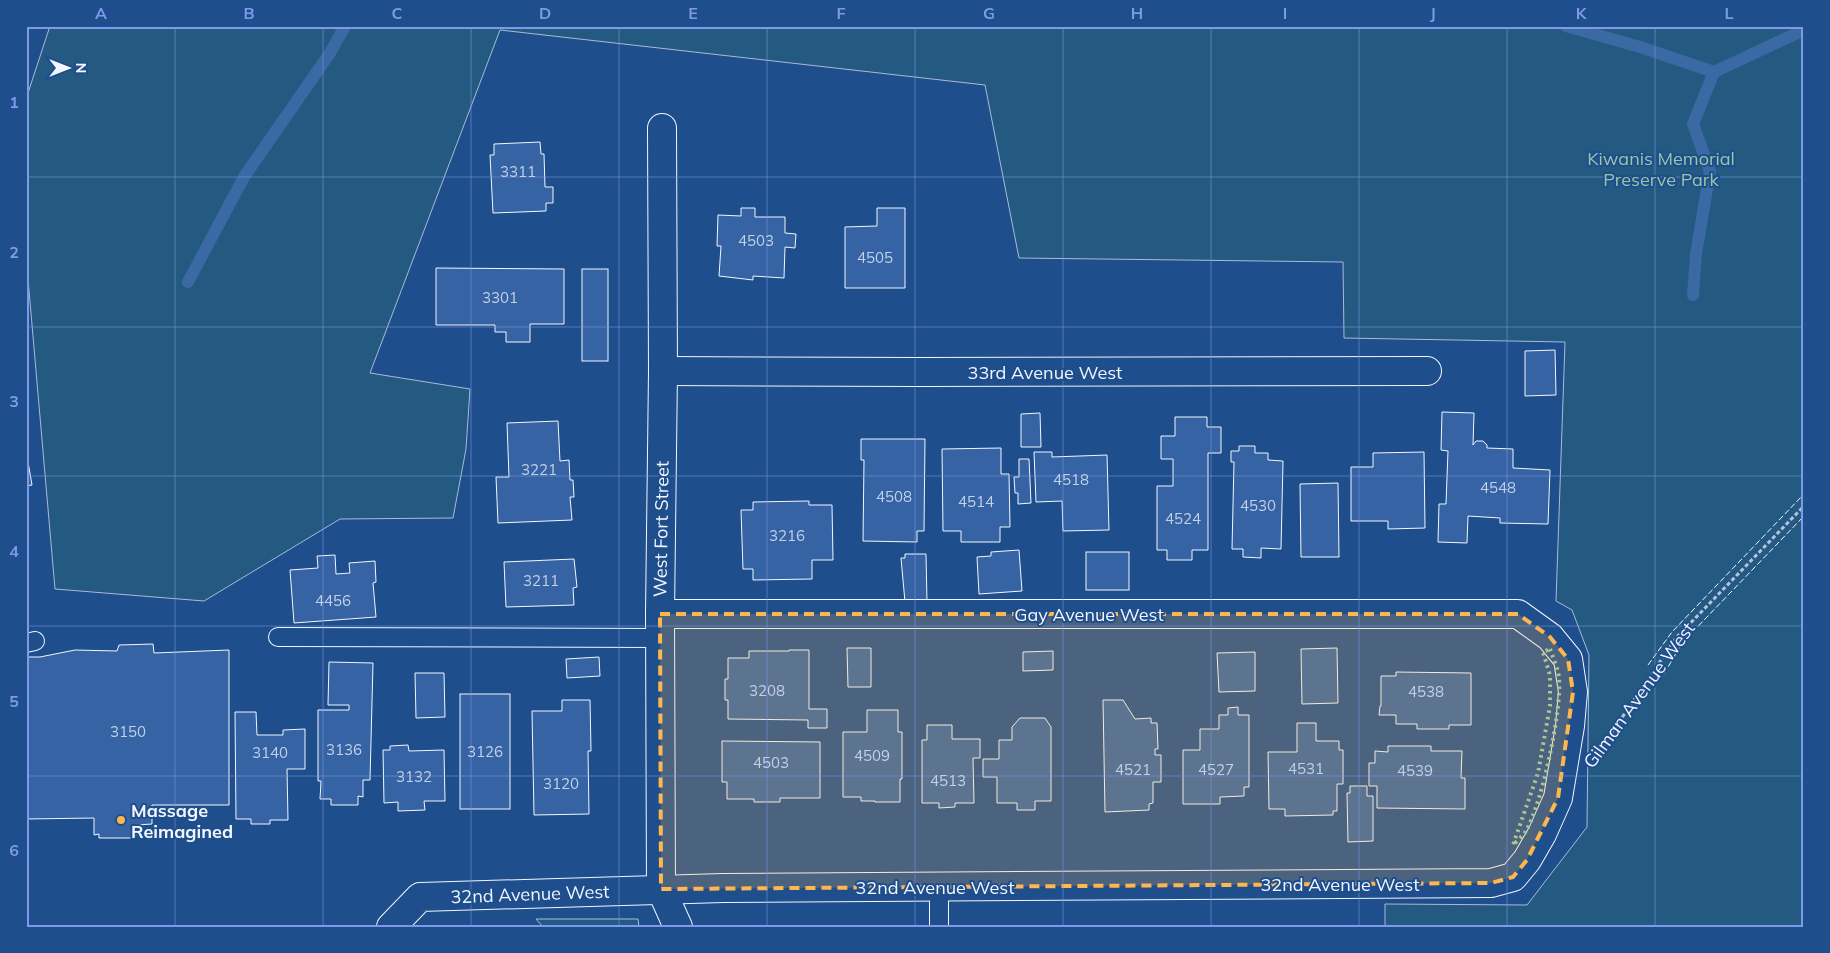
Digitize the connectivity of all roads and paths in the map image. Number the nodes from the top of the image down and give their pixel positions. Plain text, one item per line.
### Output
1 (662, 128) dead end
2 (663, 371) junction
3 (1427, 371) dead end
4 (1804, 506) edge
5 (1518, 614) joint
6 (660, 626) junction
7 (278, 637) dead end
8 (1600, 750) dead end
9 (1491, 882) joint
10 (939, 887) junction
11 (661, 889) junction
12 (391, 927) edge
13 (678, 927) edge
14 (939, 927) edge

1 - 2 street, West Fort Street
2 - 3 street, 33rd Avenue West
2 - 6 street, West Fort Street
4 - 8 path, Gilman Avenue West
5 - 6 street, Gay Avenue West
5 - 9 street, Gilman Avenue West
6 - 7 lane
6 - 11 street, West Fort Street
9 - 10 street, 32nd Avenue West
10 - 11 street, 32nd Avenue West
10 - 14 lane
11 - 12 street, 32nd Avenue West
11 - 13 street, West Fort Street

